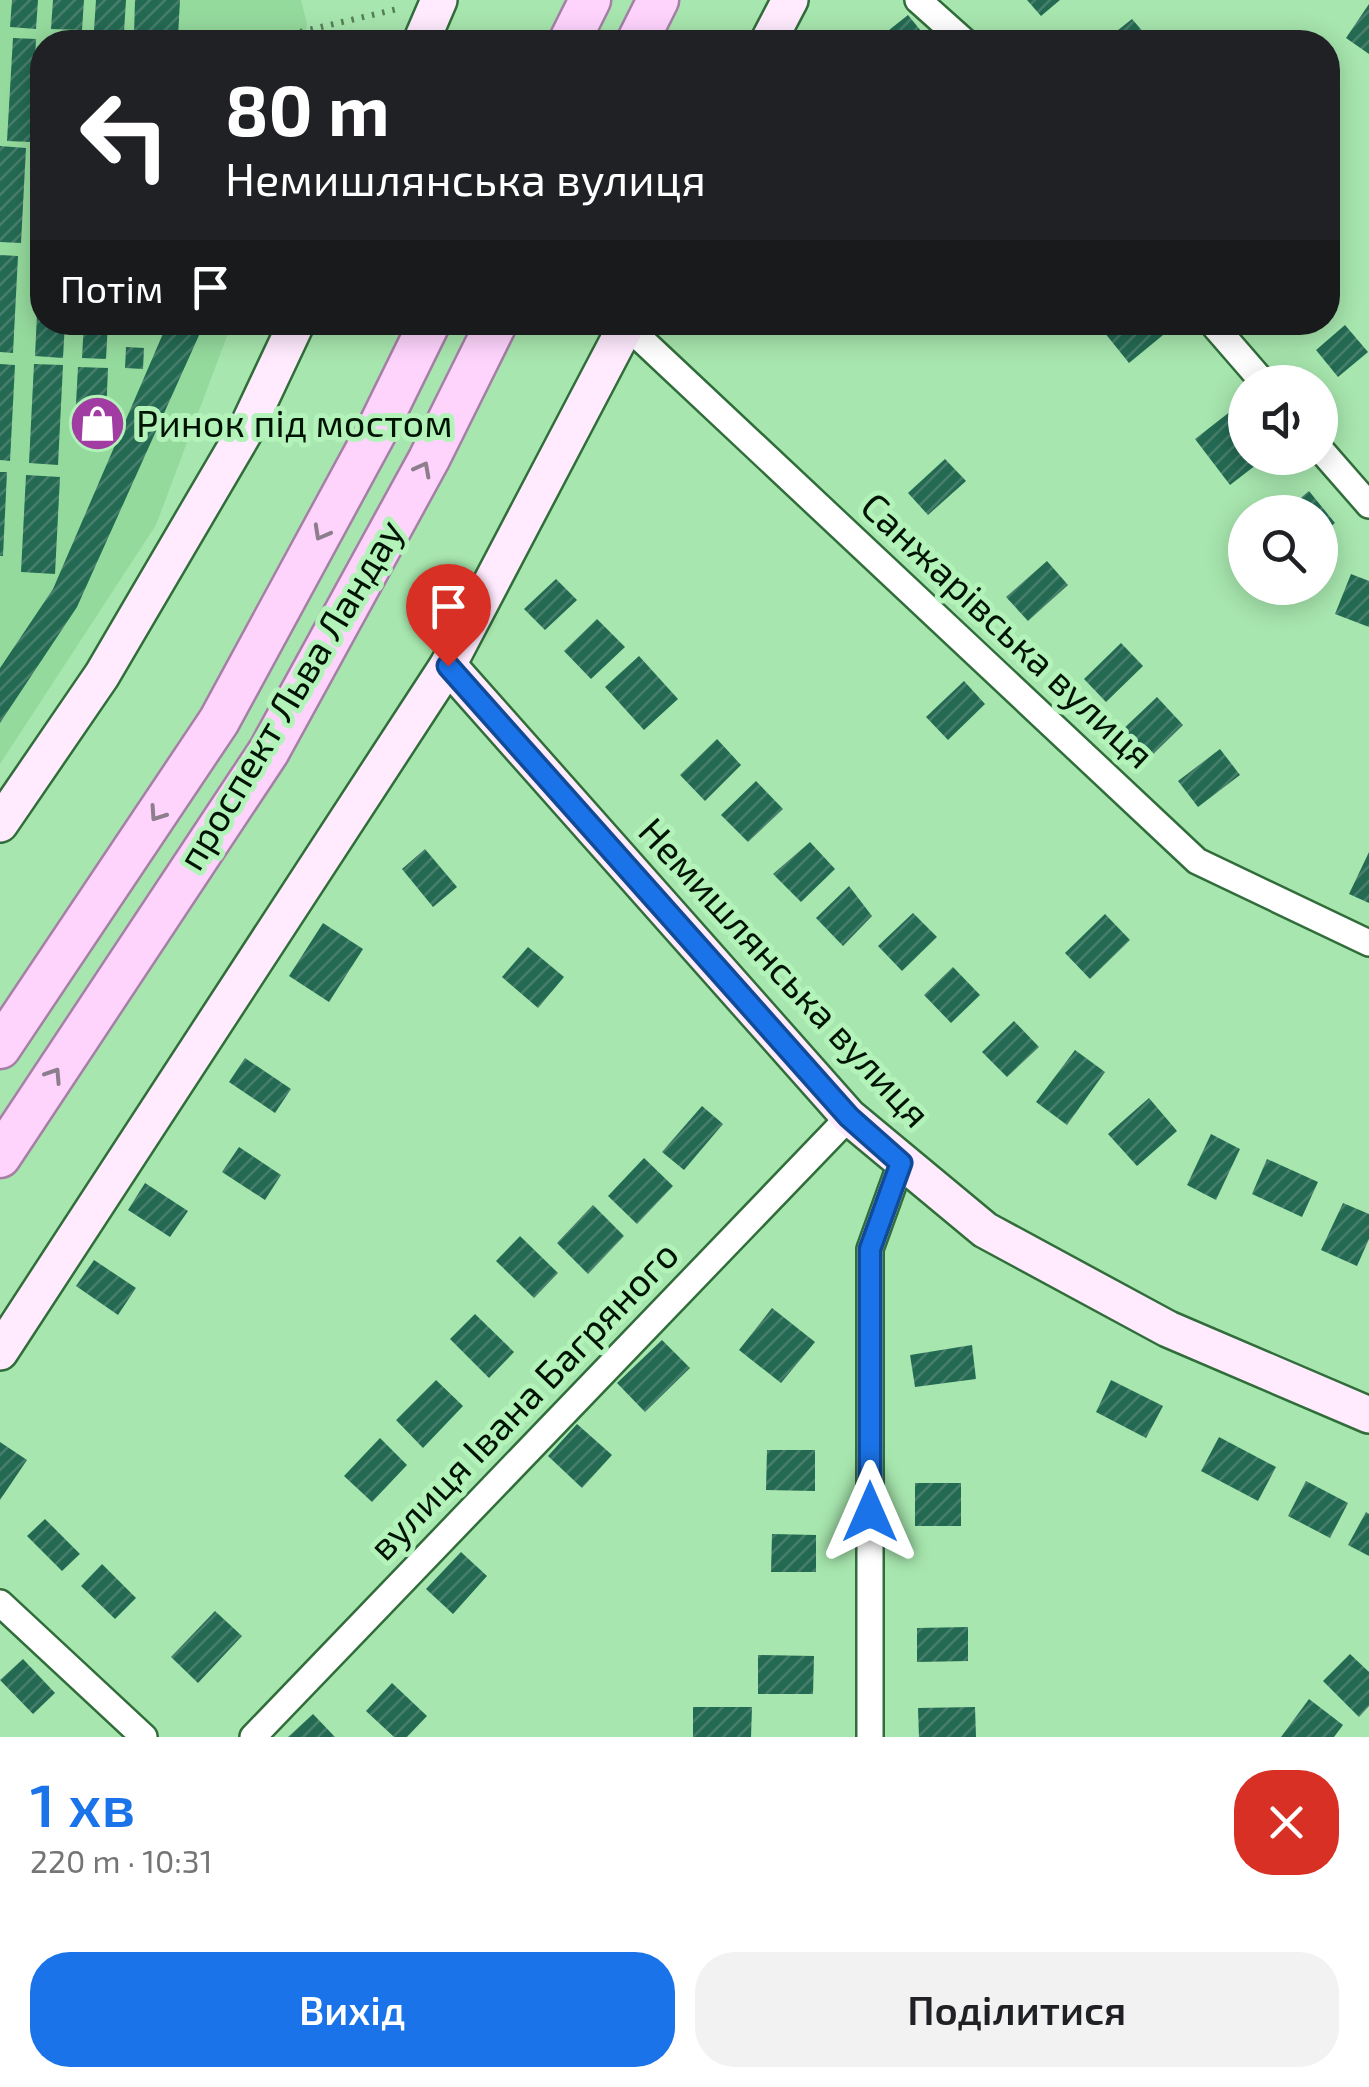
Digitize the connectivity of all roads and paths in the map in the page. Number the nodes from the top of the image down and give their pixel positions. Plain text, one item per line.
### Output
1 (440, 0) edge
2 (590, 0) edge
3 (658, 0) edge
4 (790, 0) edge
5 (918, 0) edge
6 (374, 14) dead end
7 (308, 30) edge
8 (426, 30) edge
9 (575, 30) edge
10 (643, 30) edge
11 (774, 30) edge
12 (952, 30) edge
13 (291, 335) edge
14 (424, 335) edge
15 (491, 335) edge
16 (621, 335) edge
17 (639, 335) edge
18 (1222, 335) edge
19 (1248, 365) edge
20 (1338, 471) edge
21 (1369, 506) edge
22 (448, 666) junction
23 (0, 824) edge
24 (1369, 943) edge
25 (0, 1048) edge
26 (849, 1117) junction
27 (0, 1156) edge
28 (901, 1163) junction
29 (0, 1352) edge
30 (1369, 1416) edge
31 (0, 1603) edge
32 (144, 1737) edge
33 (253, 1737) edge
34 (870, 1737) edge

1 - 8 street
2 - 9 main road
3 - 10 main road
4 - 11 street
5 - 12 street
6 - 7 path
13 - 23 street
14 -> 25 main road, проспект Льва Ландау
27 -> 15 main road, проспект Льва Ландау
16 - 22 street
17 - 24 street, Санжарівська вулиця
18 - 19 street
20 - 21 street
22 - 26 street, Немишлянська вулиця
22 - 29 street
26 - 28 street, Немишлянська вулиця
26 - 33 street, вулиця Івана Багряного
28 - 30 street, Немишлянська вулиця
28 - 34 street
31 - 32 street

